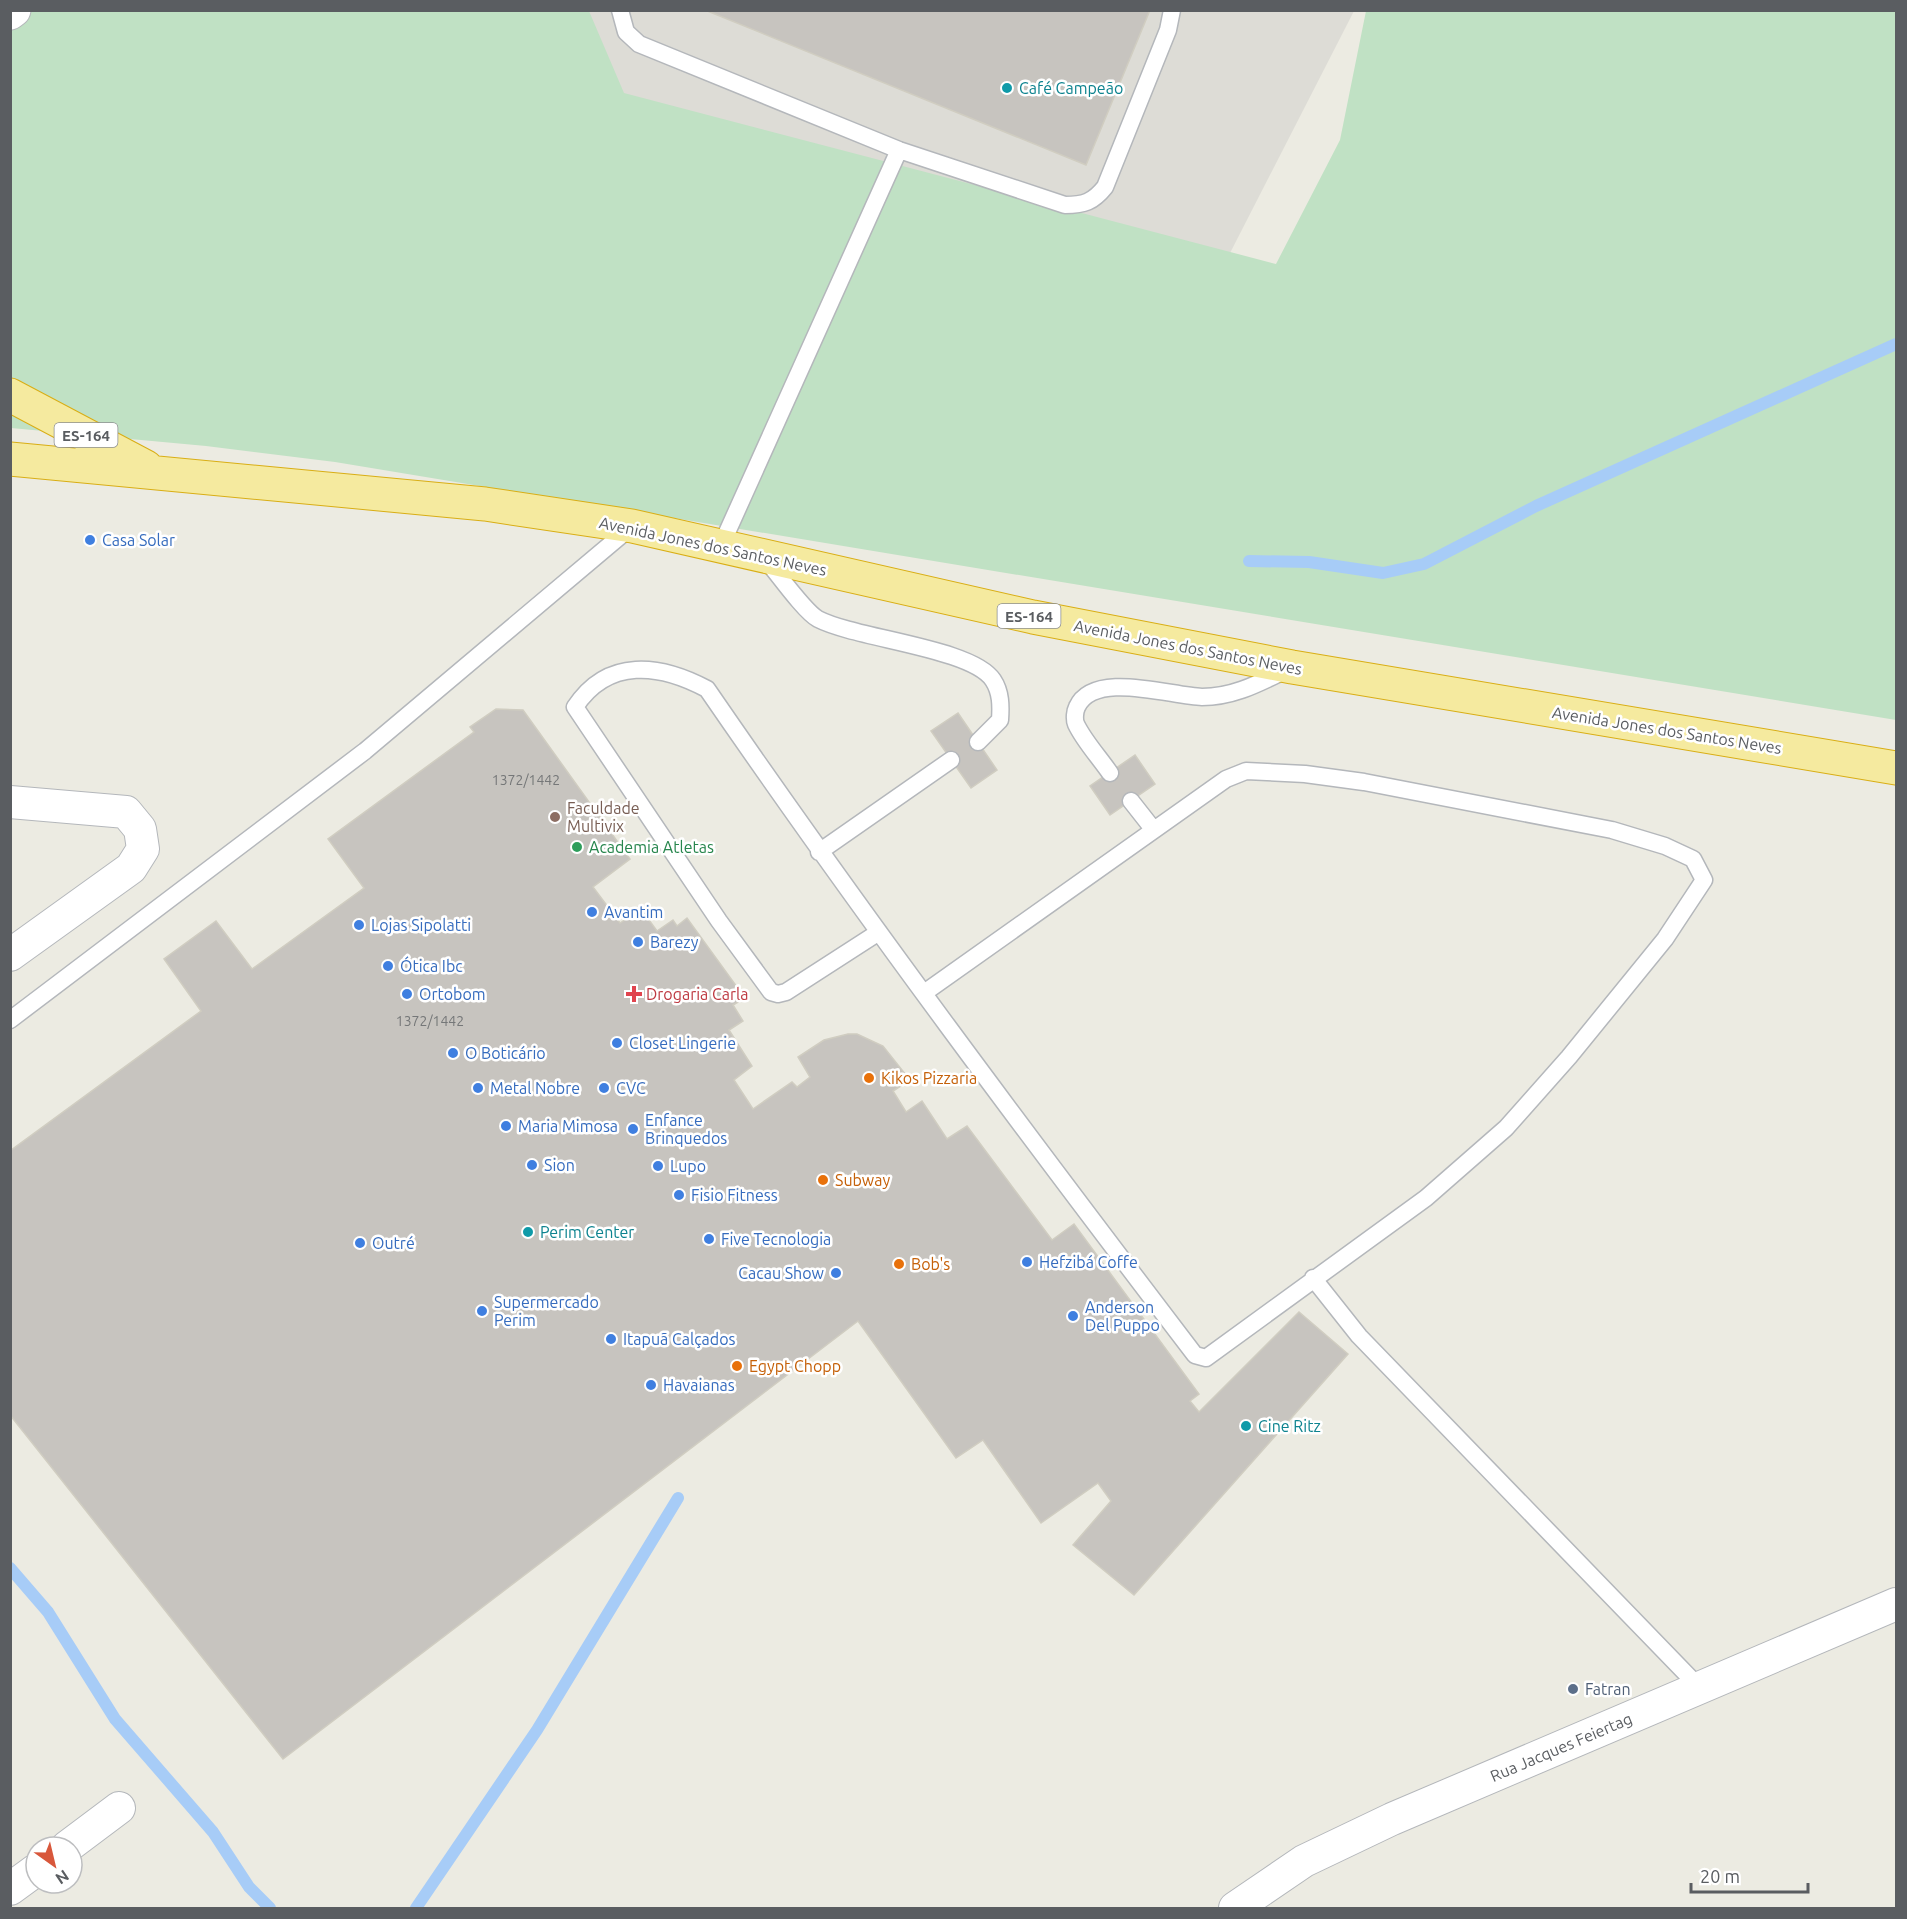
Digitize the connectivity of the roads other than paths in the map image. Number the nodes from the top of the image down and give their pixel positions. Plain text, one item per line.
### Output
1 (620, 10) edge
2 (1172, 10) edge
3 (899, 150) junction
4 (10, 395) edge
5 (10, 459) edge
6 (161, 474) junction
7 (632, 526) junction
8 (720, 548) junction
9 (763, 555) junction
10 (1292, 667) junction
11 (978, 742) dead end
12 (951, 760) dead end
13 (1896, 768) edge
14 (1110, 773) dead end
15 (1131, 801) dead end
16 (10, 802) edge
17 (1153, 829) junction
18 (819, 852) junction
19 (879, 932) junction
20 (10, 955) edge
21 (924, 993) junction
22 (10, 1020) edge
23 (1313, 1278) junction
24 (1896, 1604) edge
25 (1699, 1688) junction
26 (118, 1808) dead end
27 (82, 1835) edge
28 (24, 1878) edge
29 (10, 1888) edge
30 (1235, 1908) edge

1 - 3 lane
2 - 3 lane
3 - 8 lane
4 - 6 highway, Avenida Jones dos Santos Neves / ES-164
5 - 6 highway, Avenida Jones dos Santos Neves / ES-164
6 - 7 highway, Avenida Jones dos Santos Neves / ES-164
7 - 8 highway, Avenida Jones dos Santos Neves / ES-164
7 - 22 lane
8 - 9 highway, Avenida Jones dos Santos Neves / ES-164
9 - 10 highway, Avenida Jones dos Santos Neves / ES-164
9 - 11 lane
10 - 13 highway, Avenida Jones dos Santos Neves / ES-164
10 - 14 lane
12 - 18 lane
15 - 17 lane
16 - 20 street
17 - 21 lane
17 - 23 lane
18 - 19 lane
18 - 19 lane
19 - 21 lane
21 - 23 lane
23 - 25 lane
24 - 25 street, Rua Jacques Feiertag
25 - 30 street, Rua Jacques Feiertag
26 - 27 street
28 - 29 street

